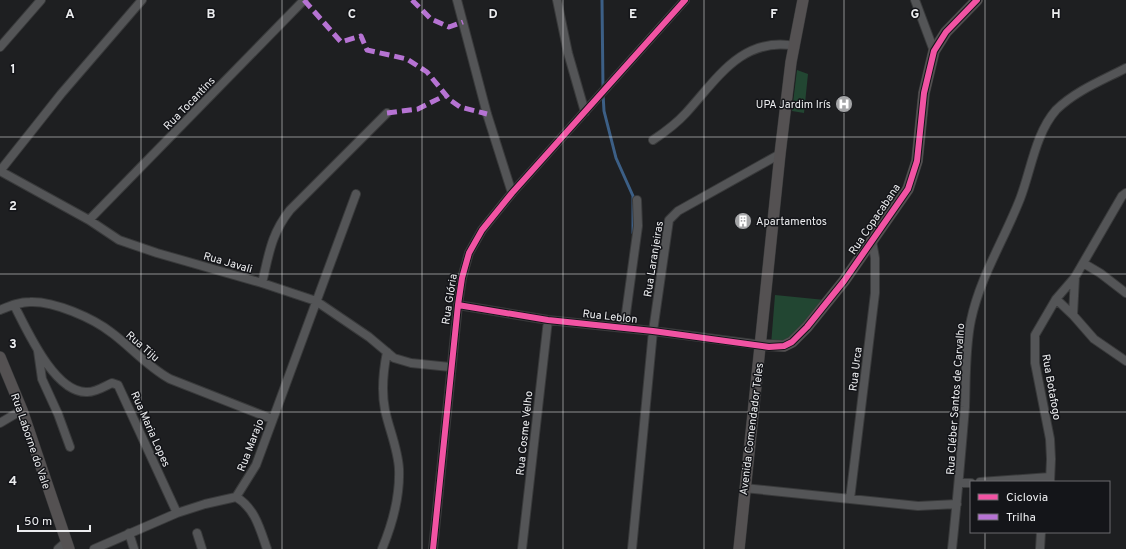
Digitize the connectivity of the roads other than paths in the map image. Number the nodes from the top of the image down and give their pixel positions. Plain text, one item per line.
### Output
1 (41, 0) edge
2 (142, 0) edge
3 (304, 0) edge
4 (457, 0) edge
5 (557, 0) edge
6 (685, 0) edge
7 (803, 0) edge
8 (916, 0) edge
9 (977, 0) edge
10 (677, 4) edge
11 (794, 46) junction
12 (0, 47) edge
13 (934, 52) junction
14 (1126, 68) edge
15 (585, 112) junction
16 (387, 113) dead end
17 (653, 140) dead end
18 (780, 154) junction
19 (0, 171) edge
20 (512, 193) junction
21 (1126, 193) edge
22 (356, 194) dead end
23 (637, 200) dead end
24 (90, 220) junction
25 (872, 241) junction
26 (1083, 263) junction
27 (1075, 277) junction
28 (262, 283) junction
29 (1126, 293) edge
30 (1056, 298) junction
31 (316, 301) junction
32 (14, 305) junction
33 (458, 305) junction
34 (0, 310) edge
35 (1073, 315) junction
36 (548, 320) junction
37 (619, 328) junction
38 (653, 331) junction
39 (761, 345) junction
40 (38, 351) junction
41 (387, 352) junction
42 (0, 357) edge
43 (1126, 361) edge
44 (450, 367) junction
45 (22, 410) junction
46 (272, 419) junction
47 (0, 423) edge
48 (70, 447) dead end
49 (1050, 480) edge
50 (1015, 481) edge
51 (960, 483) junction
52 (970, 483) edge
53 (744, 488) junction
54 (236, 497) junction
55 (850, 499) junction
56 (957, 504) junction
57 (177, 513) junction
58 (197, 533) dead end
59 (1041, 533) edge
60 (129, 534) junction
61 (64, 547) edge
62 (94, 549) edge
63 (134, 549) edge
64 (202, 549) edge
65 (267, 549) edge
66 (382, 549) edge
67 (433, 549) edge
68 (522, 549) edge
69 (632, 549) edge
70 (739, 549) edge
71 (952, 549) edge
72 (1040, 549) edge

1 - 12 street
2 - 19 street
3 - 24 street, Rua Tocantins
4 - 20 street
5 - 15 street
6 - 10 street, Rua Glória
7 - 11 main road, Avenida Comendador Teles
8 - 13 street
9 - 13 main road, Rua Copacabana
10 - 15 street, Rua Glória
11 - 17 street
11 - 18 main road, Avenida Comendador Teles
13 - 25 main road, Rua Copacabana
14 - 51 street, Rua Cléber Santos de Carvalho
15 - 20 street, Rua Glória
16 - 28 street
18 - 38 street, Rua Laranjeiras
18 - 39 main road, Avenida Comendador Teles
19 - 24 street, Rua Javali
20 - 33 street, Rua Glória
21 - 26 street, Rua Botafogo
22 - 31 street, Rua Marajo
23 - 37 street
24 - 28 street, Rua Javali
25 - 39 main road, Rua Copacabana
25 - 55 street, Rua Urca
26 - 27 street, Rua Botafogo
26 - 29 street
27 - 30 street, Rua Botafogo
27 - 35 street
28 - 31 street, Rua Javali
30 - 35 street
30 - 49 street, Rua Botafogo
31 - 41 street, Rua Javali
31 - 46 street, Rua Marajo
32 - 34 street, Rua Tiju
32 - 40 street, Rua Maria Lopes
32 - 46 street, Rua Tiju
33 - 36 street, Rua Leblon
33 - 44 street, Rua Glória
35 - 43 street
36 - 37 street, Rua Leblon
36 - 68 street, Rua Cosme Velho
37 - 38 street, Rua Leblon
38 - 39 street, Rua Leblon
38 - 69 street, Rua Laranjeiras
39 - 53 main road, Avenida Comendador Teles
40 - 48 street
40 - 57 street, Rua Maria Lopes
41 - 44 street, Rua Javali
41 - 66 street
42 - 45 main road, Rua Laborne do Vale
44 - 67 street, Rua Glória
45 - 47 street
45 - 61 main road, Rua Laborne do Vale
46 - 54 street, Rua Marajo
49 - 50 street
51 - 52 street
51 - 56 street, Rua Cléber Santos de Carvalho
53 - 55 street
53 - 70 main road, Avenida Comendador Teles
54 - 57 street
54 - 65 street
55 - 56 street
56 - 71 street, Rua Cléber Santos de Carvalho
57 - 60 street
58 - 64 street
59 - 72 street
60 - 62 street
60 - 63 street

